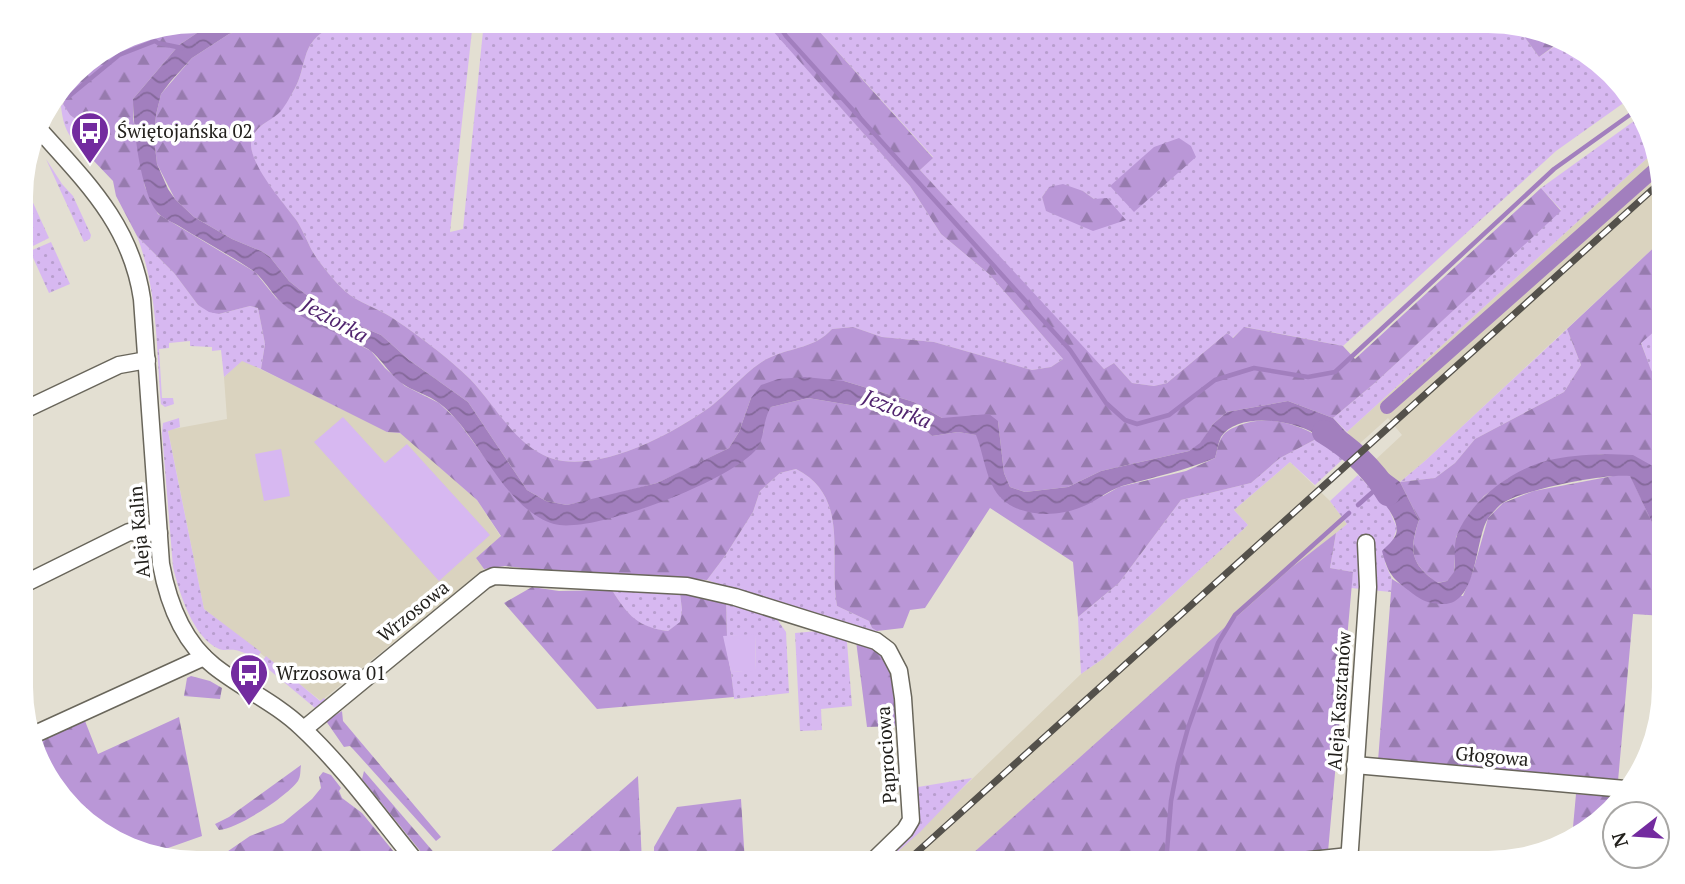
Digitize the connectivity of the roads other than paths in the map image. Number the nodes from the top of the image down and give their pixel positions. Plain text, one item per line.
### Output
1 (45, 137) edge
2 (147, 360) junction
3 (34, 406) edge
4 (159, 533) junction
5 (1366, 543) dead end
6 (33, 579) edge
7 (485, 580) joint
8 (204, 657) junction
9 (304, 729) junction
10 (40, 732) edge
11 (1355, 765) junction
12 (1616, 788) edge
13 (885, 850) edge
14 (1350, 850) edge
15 (407, 851) edge

1 - 2 street, Aleja Kalin
2 - 3 street
2 - 4 street, Aleja Kalin
4 - 6 street
4 - 8 street, Aleja Kalin
5 - 11 street, Aleja Kasztanów
7 - 9 street, Wrzosowa
7 - 13 street, Paprociowa
8 - 9 street, Aleja Kalin
8 - 10 street
9 - 15 street, Aleja Kalin
11 - 12 street, Głogowa
11 - 14 street, Aleja Kasztanów

